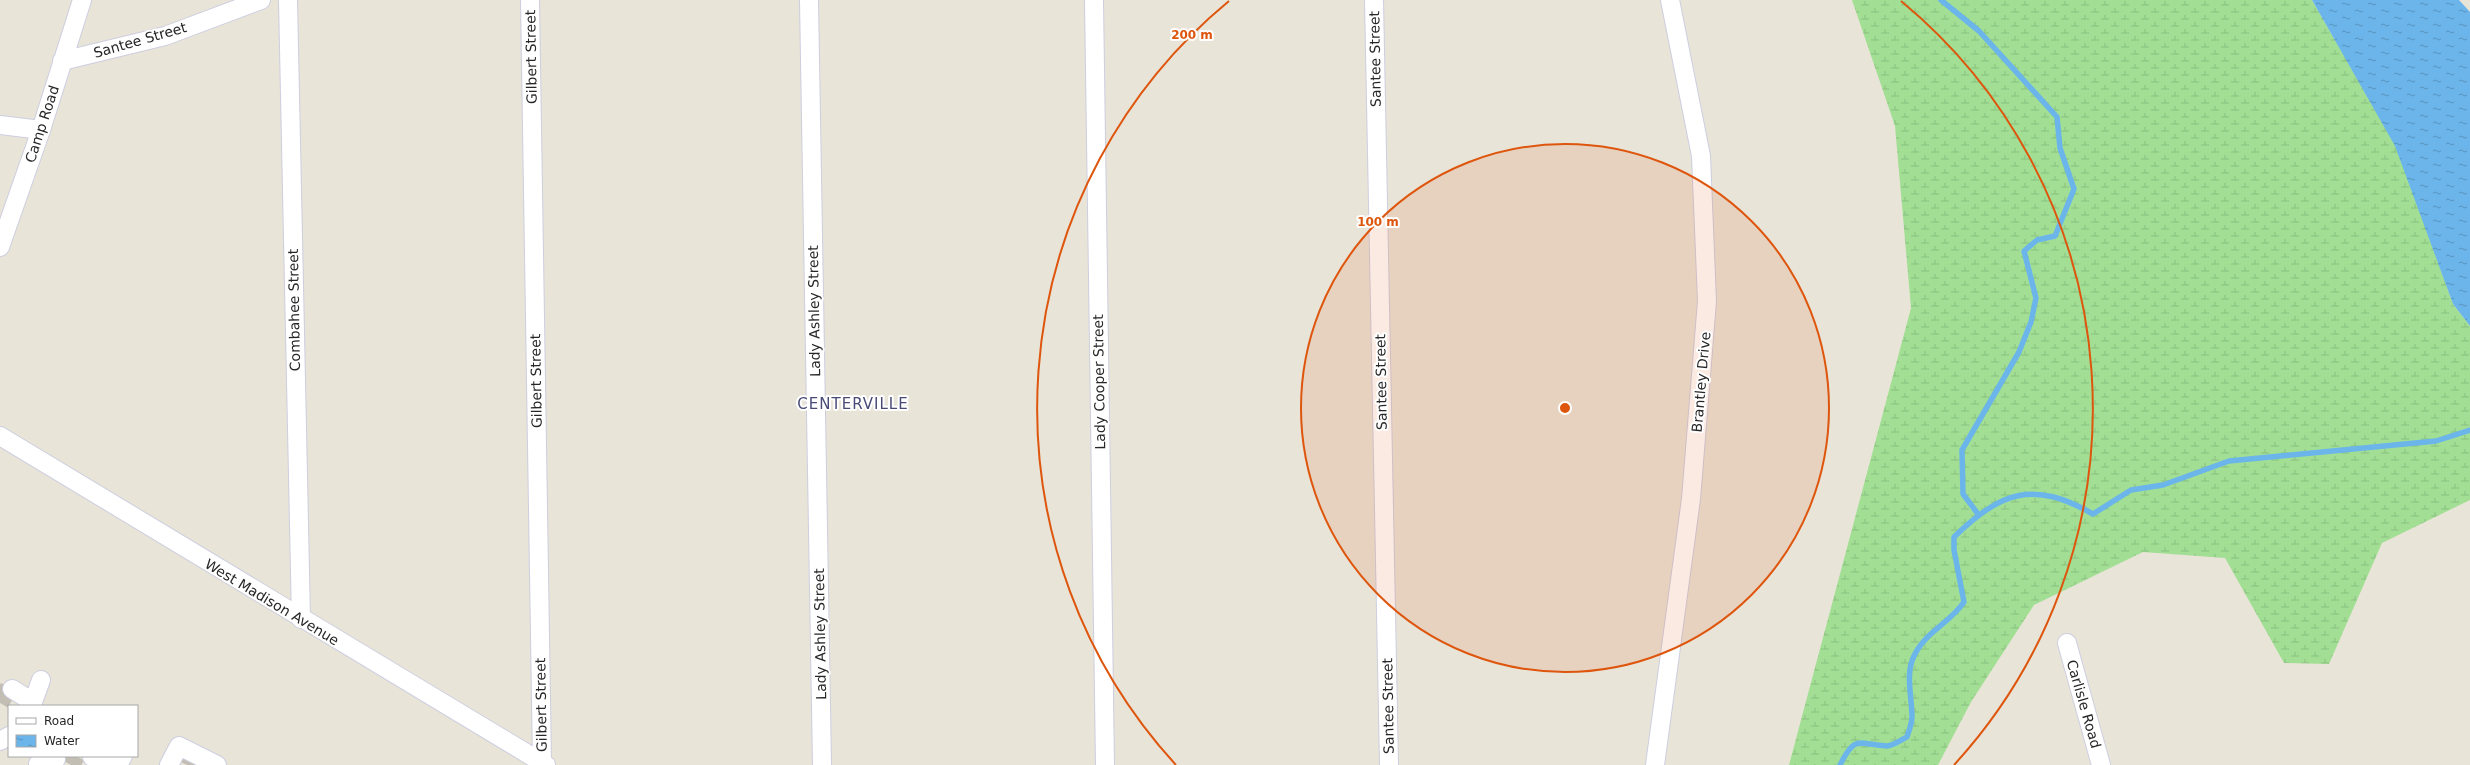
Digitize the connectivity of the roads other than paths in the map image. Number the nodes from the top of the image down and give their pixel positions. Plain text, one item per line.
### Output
1 (82, 0) edge
2 (261, 0) edge
3 (288, 0) edge
4 (530, 0) edge
5 (808, 0) edge
6 (1094, 0) edge
7 (1374, 0) edge
8 (1670, 0) edge
9 (62, 61) junction
10 (0, 125) edge
11 (41, 130) junction
12 (0, 247) edge
13 (0, 436) edge
14 (300, 619) junction
15 (2067, 643) dead end
16 (41, 680) dead end
17 (12, 689) dead end
18 (32, 704) edge
19 (118, 757) edge
20 (102, 760) edge
21 (205, 764) edge
22 (544, 764) edge
23 (169, 765) edge
24 (822, 765) edge
25 (1105, 765) edge
26 (1389, 765) edge
27 (1655, 765) edge
28 (2101, 765) edge

1 - 9 street, Camp Road
2 - 9 street, Santee Street
3 - 14 street, Combahee Street
4 - 22 street, Gilbert Street
5 - 24 street, Lady Ashley Street
6 - 25 street, Lady Cooper Street
7 - 26 street, Santee Street
8 - 27 street, Brantley Drive
9 - 11 street, Camp Road
10 - 11 street
11 - 12 street, Camp Road
13 - 14 street, West Madison Avenue
14 - 22 street, West Madison Avenue
15 - 28 street, Carlisle Road
16 - 18 street
17 - 18 street
19 - 20 street
21 - 23 street

